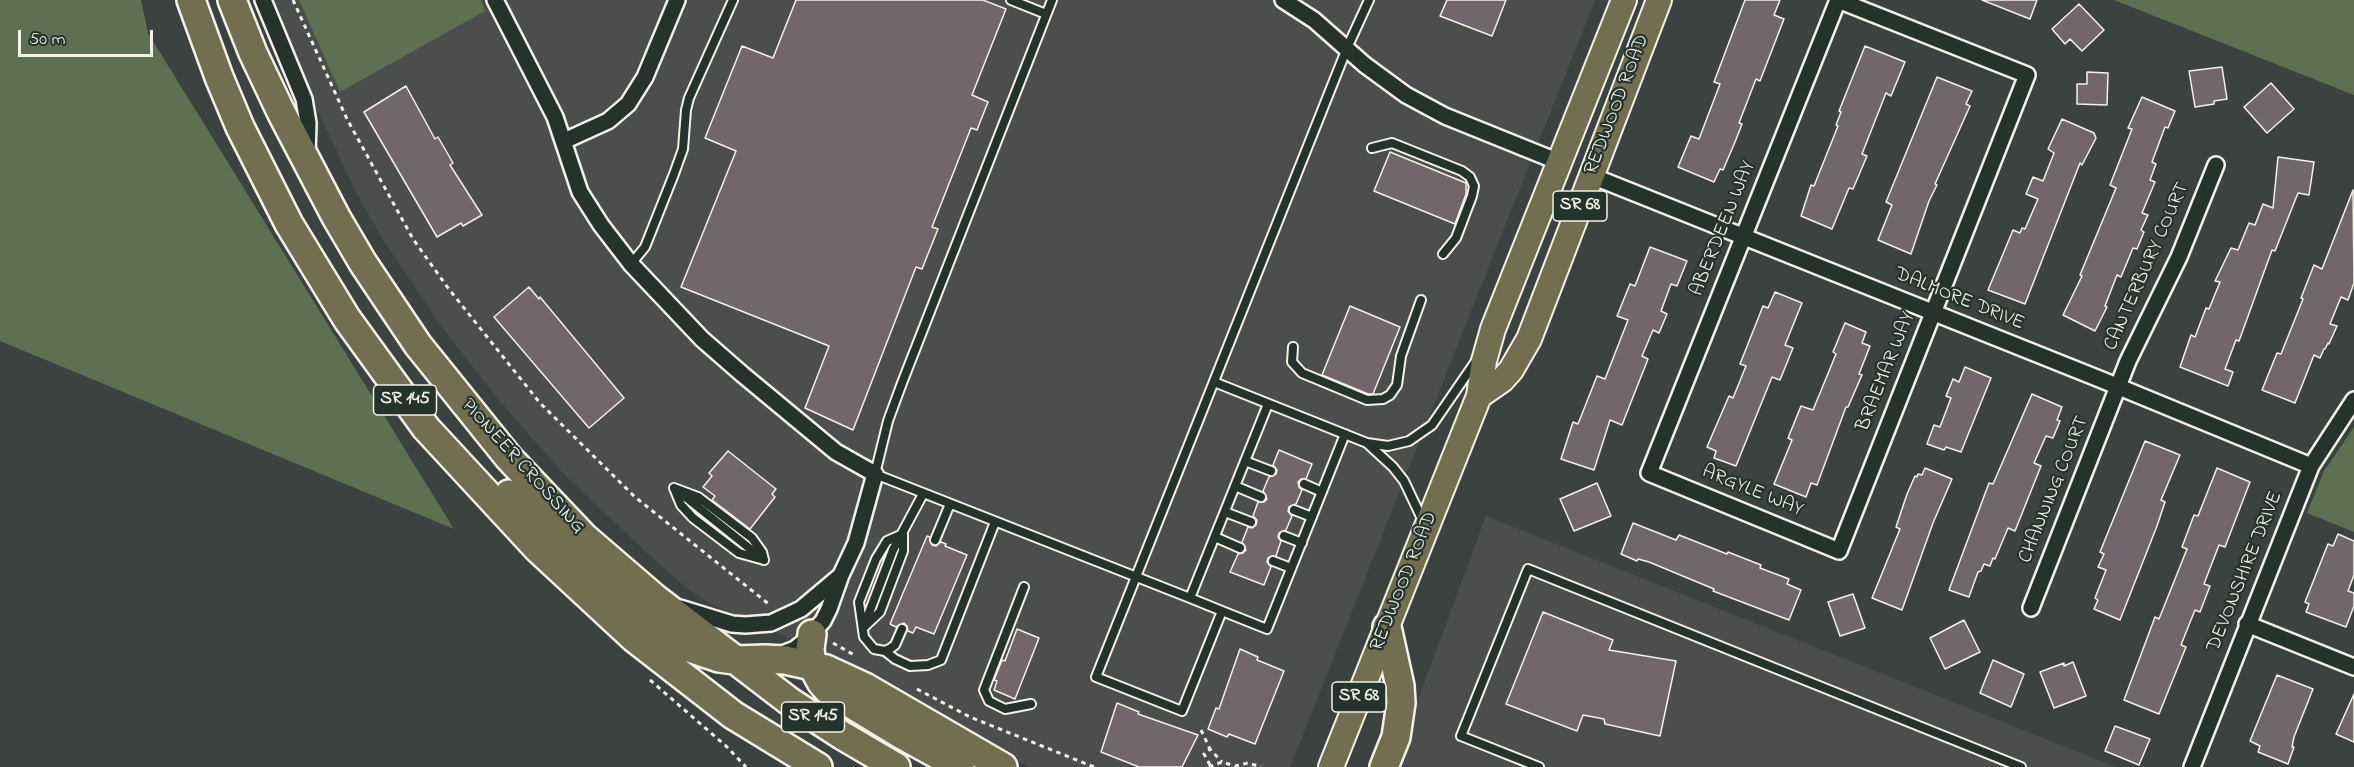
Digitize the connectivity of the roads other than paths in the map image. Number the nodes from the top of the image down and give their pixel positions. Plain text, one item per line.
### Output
1 (191, 0) edge
2 (232, 0) edge
3 (263, 0) edge
4 (495, 0) edge
5 (677, 0) edge
6 (733, 0) edge
7 (1011, 0) edge
8 (1052, 0) edge
9 (1284, 0) edge
10 (1370, 0) edge
11 (1624, 0) edge
12 (1659, 0) edge
13 (1838, 0) edge
14 (1046, 14) junction
15 (1347, 48) junction
16 (564, 141) junction
17 (1372, 148) dead end
18 (306, 162) junction
19 (1559, 162) junction
20 (2216, 165) dead end
21 (1592, 176) junction
22 (1744, 236) junction
23 (1443, 254) dead end
24 (631, 264) junction
25 (1420, 300) dead end
26 (1933, 312) junction
27 (1488, 345) junction
28 (1293, 347) dead end
29 (386, 374) junction
30 (1214, 382) junction
31 (2119, 386) junction
32 (1479, 396) junction
33 (2354, 400) edge
34 (1268, 404) junction
35 (1345, 434) junction
36 (1367, 443) junction
37 (1245, 461) junction
38 (2311, 466) junction
39 (1271, 471) dead end
40 (1649, 473) joint
41 (875, 474) junction
42 (1304, 484) dead end
43 (1235, 486) junction
44 (1322, 492) junction
45 (923, 494) junction
46 (1261, 497) dead end
47 (950, 504) junction
48 (1294, 510) dead end
49 (1225, 512) junction
50 (1312, 517) junction
51 (995, 522) junction
52 (1251, 522) dead end
53 (1426, 529) junction
54 (903, 534) junction
55 (1284, 536) dead end
56 (1215, 537) junction
57 (935, 540) dead end
58 (1302, 543) junction
59 (1240, 548) dead end
60 (1839, 551) joint
61 (764, 560) joint
62 (1273, 561) dead end
63 (1291, 568) junction
64 (841, 575) junction
65 (1136, 578) junction
66 (1024, 587) dead end
67 (1190, 598) junction
68 (656, 599) junction
69 (2031, 608) dead end
70 (1222, 611) junction
71 (2247, 624) junction
72 (1387, 627) junction
73 (863, 628) junction
74 (902, 629) dead end
75 (819, 637) junction
76 (885, 651) junction
77 (765, 658) junction
78 (735, 660) junction
79 (812, 665) junction
80 (2354, 667) edge
81 (1031, 704) dead end
82 (733, 715) junction
83 (780, 767) edge
84 (818, 767) edge
85 (896, 767) edge
86 (960, 767) edge
87 (1003, 767) edge
88 (1331, 767) edge
89 (1384, 767) edge
90 (1539, 767) edge
91 (2021, 767) edge
92 (2192, 767) edge

1 - 29 highway, SR 145
2 - 18 highway, PIONEER CROSSING / SR 145
3 - 18 street
4 - 16 street
5 - 16 street
6 - 24 lane
7 - 14 lane
8 - 14 lane
9 - 15 street
10 - 15 lane
11 - 19 main road, REDWOOD ROAD / SR 68
12 - 21 main road, REDWOOD ROAD / SR 68
13 - 22 street, ABERDEEN WAY
13 - 26 street, BRAEMAR WAY
14 - 41 lane
15 - 19 street
15 - 30 lane
16 - 24 street
17 - 23 lane
18 - 68 highway, PIONEER CROSSING / SR 145
19 - 27 main road, REDWOOD ROAD / SR 68
20 - 31 street, CANTERBURY COURT
21 - 22 street, DALMORE DRIVE
21 - 32 main road, REDWOOD ROAD / SR 68
22 - 26 street, DALMORE DRIVE
22 - 40 street, ABERDEEN WAY
24 - 41 street
25 - 28 lane
26 - 31 street, DALMORE DRIVE
26 - 60 street, BRAEMAR WAY
27 - 32 main road, REDWOOD ROAD / SR 68
27 - 36 lane
29 - 78 highway
29 - 82 highway, SR 145
30 - 34 lane
30 - 65 lane
31 - 38 street, DALMORE DRIVE
31 - 69 street, CHANNING COURT
32 - 53 main road, REDWOOD ROAD / SR 68
33 - 38 street, DEVONSHIRE DRIVE
34 - 35 lane
34 - 37 lane
35 - 36 lane
35 - 44 lane
36 - 53 lane
37 - 39 lane
37 - 43 lane
38 - 71 street, DEVONSHIRE DRIVE
40 - 60 street, ARGYLE WAY
41 - 45 lane
41 - 64 street
42 - 44 lane
43 - 46 lane
43 - 49 lane
44 - 50 lane
45 - 47 lane
45 - 54 lane
47 - 51 lane
47 - 57 lane
48 - 50 lane
49 - 52 lane
49 - 56 lane
50 - 58 lane
51 - 65 lane
51 - 76 lane
53 - 72 main road, REDWOOD ROAD / SR 68
54 - 73 lane
54 - 73 lane
55 - 58 lane
56 - 59 lane
56 - 67 lane
58 - 63 lane
61 - 61 lane
62 - 63 lane
63 - 70 lane
64 - 68 street
64 - 75 street
65 - 67 lane
65 - 70 lane
66 - 81 lane
67 - 70 lane
68 - 78 highway, PIONEER CROSSING / SR 145
71 - 80 street
71 - 92 street, DEVONSHIRE DRIVE
72 - 88 main road, REDWOOD ROAD / SR 68
72 - 89 highway
73 - 76 lane
74 - 76 lane
75 - 77 street
75 - 79 highway
77 - 78 highway
77 - 79 highway
78 - 85 highway, PIONEER CROSSING / SR 145
79 - 86 highway
79 - 87 highway
82 - 83 highway
82 - 84 highway, SR 145
90 - 91 lane

